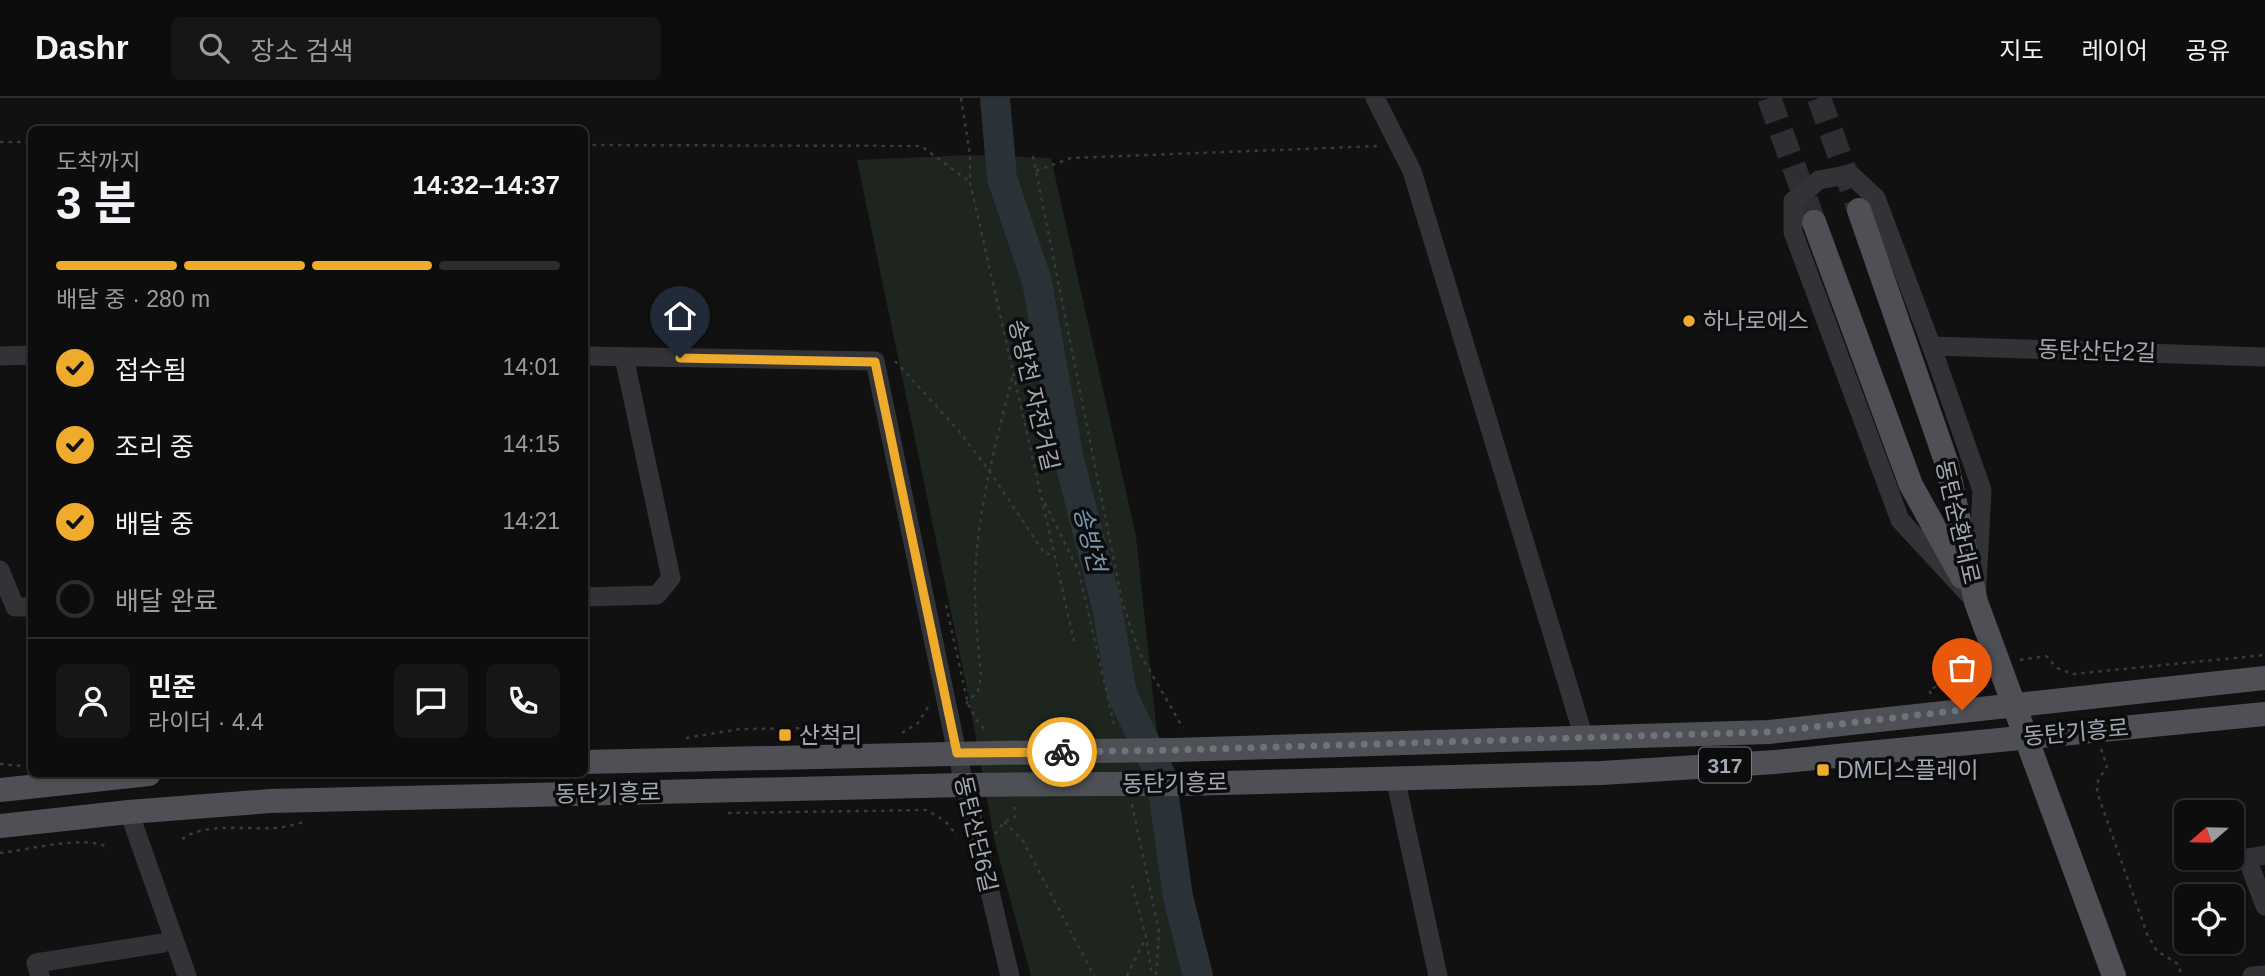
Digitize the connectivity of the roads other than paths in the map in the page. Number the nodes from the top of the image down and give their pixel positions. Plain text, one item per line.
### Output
1 (1375, 98) edge
2 (1859, 210) tunnel mouth
3 (1814, 222) tunnel mouth
4 (1930, 342) junction
5 (28, 355) edge
6 (0, 356) edge
7 (588, 356) edge
8 (624, 357) junction
9 (2265, 357) edge
10 (0, 570) edge
11 (588, 597) edge
12 (1976, 602) junction
13 (28, 607) edge
14 (2265, 678) edge
15 (2013, 704) junction
16 (2265, 714) edge
17 (2024, 736) junction
18 (1584, 738) junction
19 (957, 753) junction
20 (588, 762) edge
21 (121, 777) edge
22 (1395, 777) junction
23 (964, 785) junction
24 (0, 790) edge
25 (129, 811) junction
26 (0, 826) edge
27 (2265, 855) edge
28 (2265, 905) edge
29 (163, 943) dead end
30 (2265, 975) edge
31 (40, 976) edge
32 (187, 976) edge
33 (1010, 976) edge
34 (1438, 976) edge
35 (2114, 976) edge
36 (2252, 976) edge

1 - 18 street
2 - 12 main road, 동탄순환대로
3 - 12 main road, 동탄순환대로
4 - 9 street, 동탄산단2길
4 - 12 street
4 - 12 street
5 - 6 street
7 - 8 street, 동탄산단6길
8 - 11 street
8 - 19 street, 동탄산단6길
10 - 13 street
12 - 15 main road
14 - 15 main road, 동탄기흥로 / 317
15 - 17 main road
15 - 18 main road, 동탄기흥로 / 317
16 - 17 main road, 동탄기흥로 / 317
17 - 22 main road, 동탄기흥로 / 317
17 - 35 main road
18 - 19 main road, 동탄기흥로 / 317, bridge
19 - 20 main road, 동탄기흥로 / 317
19 - 23 street, 동탄산단6길
21 - 24 main road
22 - 23 main road, 동탄기흥로 / 317, bridge
22 - 34 street
23 - 25 main road, 동탄기흥로 / 317
23 - 33 street, 동탄산단6길
25 - 26 main road, 동탄기흥로 / 317
25 - 32 street
27 - 28 street
29 - 31 street
30 - 36 street

